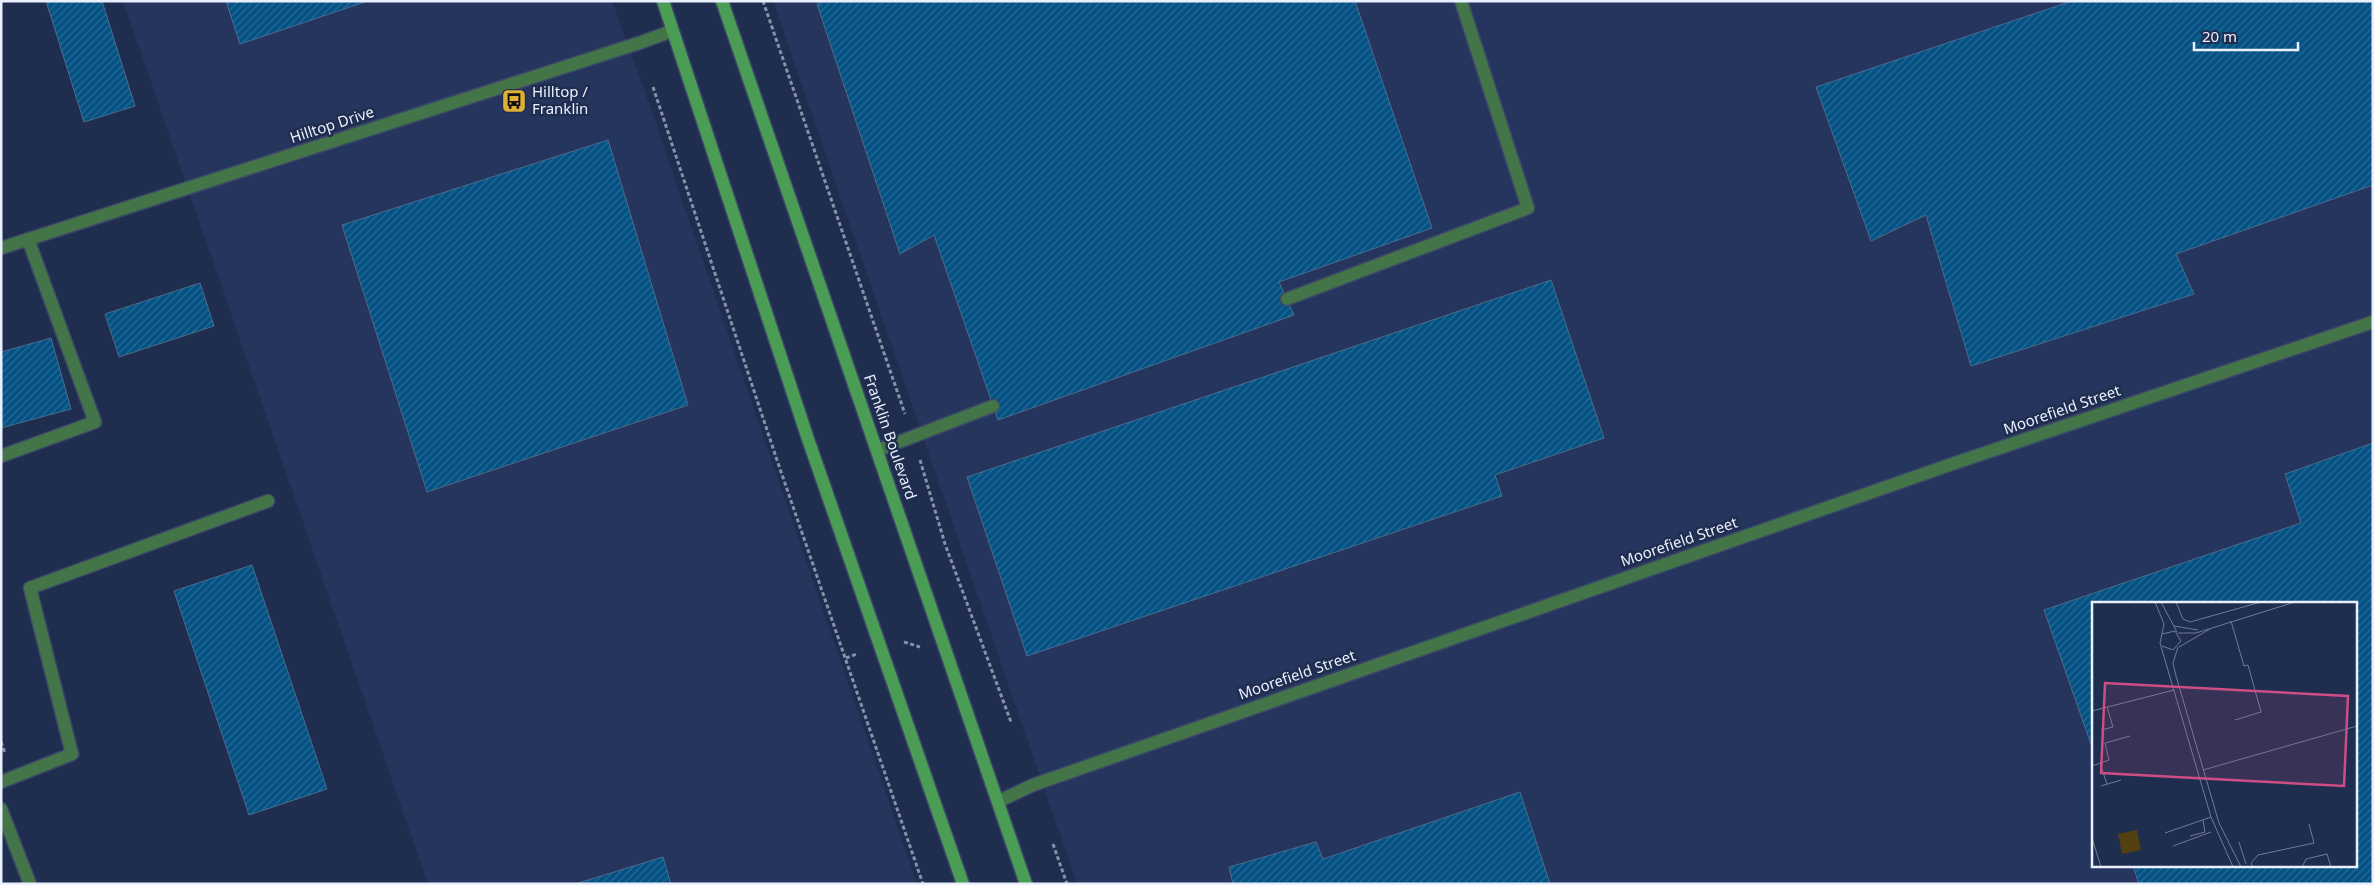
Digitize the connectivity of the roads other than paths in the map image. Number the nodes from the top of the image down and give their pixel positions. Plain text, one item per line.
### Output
1 (663, 1) edge
2 (722, 1) edge
3 (1461, 1) edge
4 (672, 31) junction
5 (28, 239) junction
6 (1, 248) edge
7 (1287, 299) dead end
8 (2373, 322) edge
9 (993, 406) dead end
10 (878, 450) junction
11 (1, 456) edge
12 (268, 500) dead end
13 (1, 782) edge
14 (999, 801) junction
15 (1, 809) edge
16 (30, 884) edge
17 (963, 884) edge
18 (1026, 884) edge

1 - 4 main road
2 - 10 main road, Franklin Boulevard
3 - 7 street
4 - 5 street, Hilltop Drive
4 - 17 main road
5 - 6 street, Hilltop Drive
5 - 11 street
8 - 14 street, Moorefield Street
9 - 10 street
10 - 14 main road, Franklin Boulevard
12 - 13 street
14 - 18 main road, Franklin Boulevard
15 - 16 street

